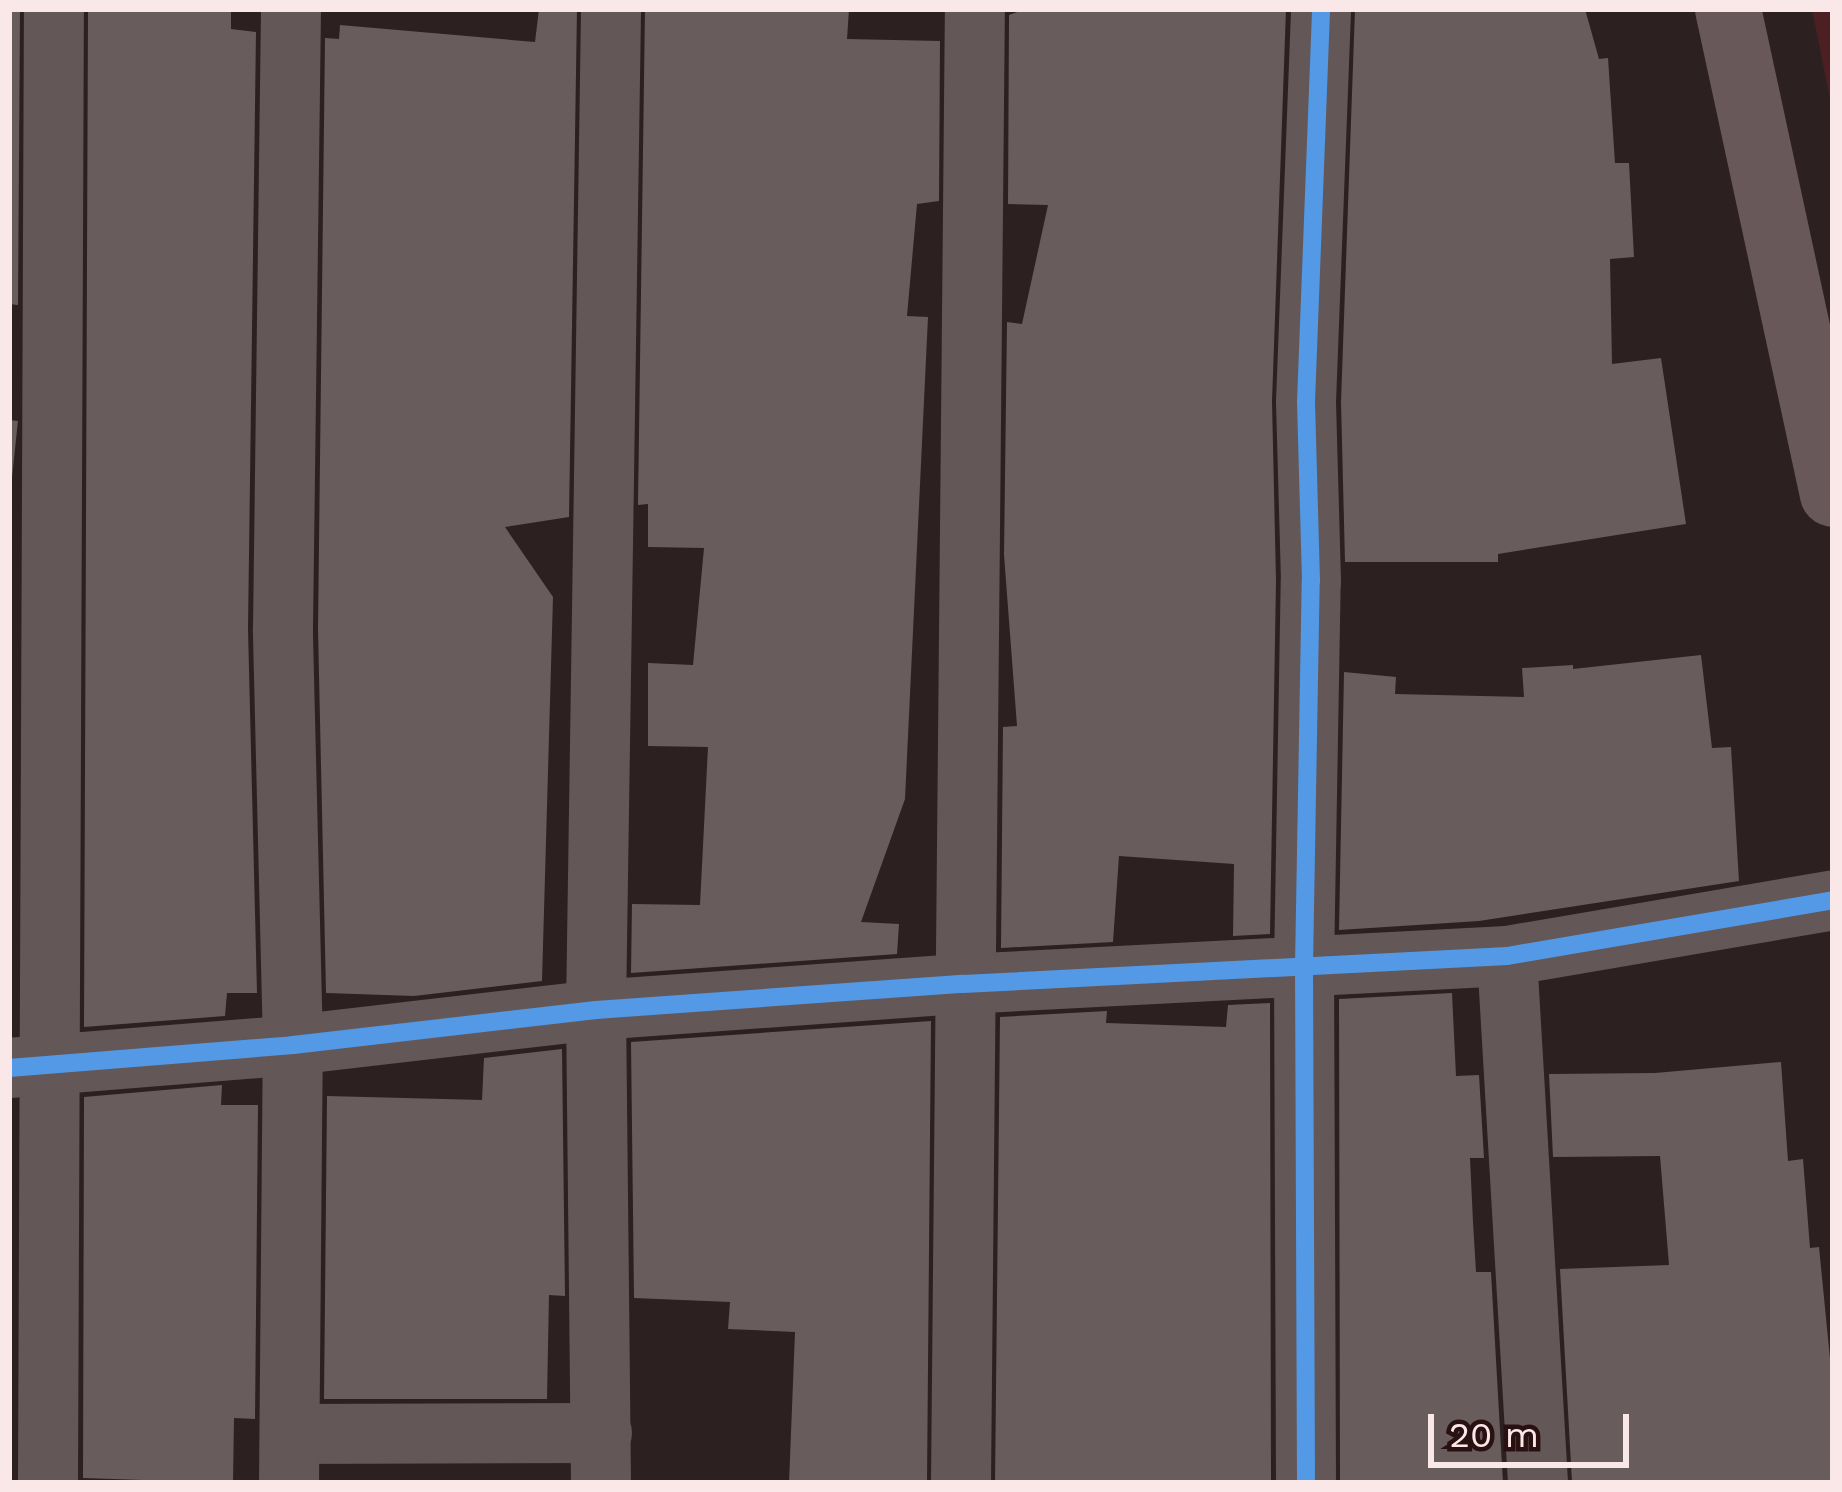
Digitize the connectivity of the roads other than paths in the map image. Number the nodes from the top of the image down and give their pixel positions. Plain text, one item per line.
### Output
1 (54, 9) edge
2 (292, 9) edge
3 (611, 9) edge
4 (975, 9) edge
5 (1321, 9) edge
6 (1728, 9) edge
7 (1833, 494) edge
8 (1833, 900) edge
9 (1507, 956) junction
10 (1304, 966) junction
11 (963, 984) junction
12 (596, 1010) junction
13 (292, 1045) junction
14 (29, 1067) edge
15 (289, 1458) edge
16 (601, 1458) edge
17 (48, 1483) edge
18 (961, 1483) edge
19 (1306, 1483) edge
20 (1538, 1483) edge

1 - 14 street
2 - 13 street
3 - 12 street
4 - 11 street
5 - 10 street
6 - 7 main road
8 - 9 street
9 - 10 street
9 - 20 street
10 - 11 street
10 - 19 street
11 - 12 street
11 - 18 street
12 - 13 street
12 - 16 street
13 - 14 street
13 - 15 street
14 - 17 street
15 - 16 street

